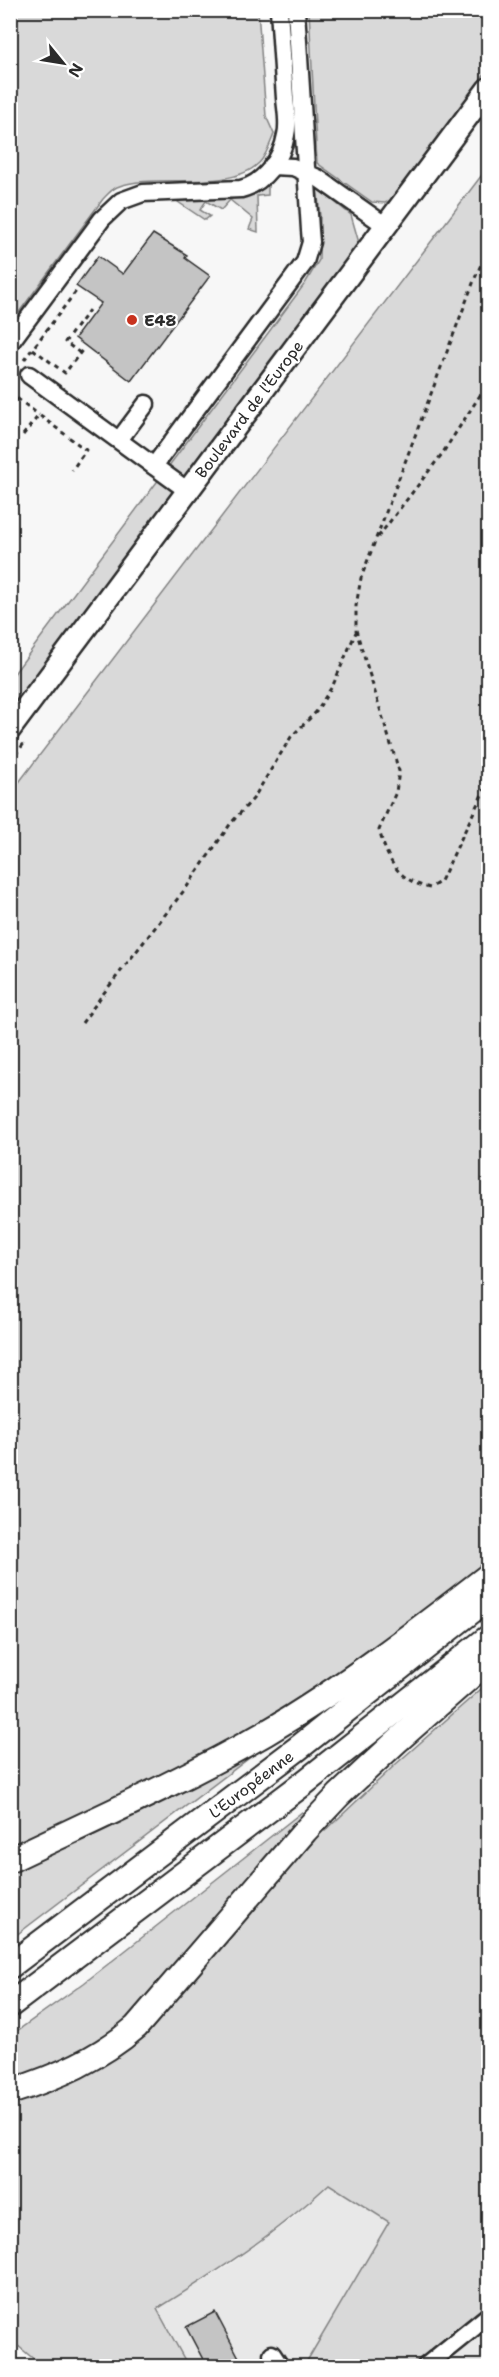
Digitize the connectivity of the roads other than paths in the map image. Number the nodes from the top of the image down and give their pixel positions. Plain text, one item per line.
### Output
1 (279, 10) edge
2 (296, 10) edge
3 (489, 89) edge
4 (272, 166) junction
5 (306, 172) junction
6 (386, 225) junction
7 (10, 343) edge
8 (25, 370) road end
9 (146, 405) dead end
10 (119, 440) junction
11 (154, 466) junction
12 (188, 491) junction
13 (10, 729) edge
14 (489, 1576) edge
15 (489, 1598) edge
16 (489, 1638) edge
17 (489, 1662) edge
18 (10, 1860) edge
19 (10, 1966) edge
20 (10, 2005) edge
21 (10, 2092) edge
22 (489, 2316) edge
23 (426, 2367) edge

1 - 4 street
2 - 5 street
3 - 6 main road, Boulevard de l'Europe
4 - 5 street
4 - 7 street
5 - 6 street
5 - 11 street
6 - 12 main road, Boulevard de l'Europe
8 - 10 street
9 - 10 street
10 - 11 street
11 - 12 street
12 - 13 main road, Boulevard de l'Europe
14 - 18 highway
15 - 19 highway, L'Européenne
16 - 20 highway, L'Européenne
17 - 21 highway
22 - 23 street

